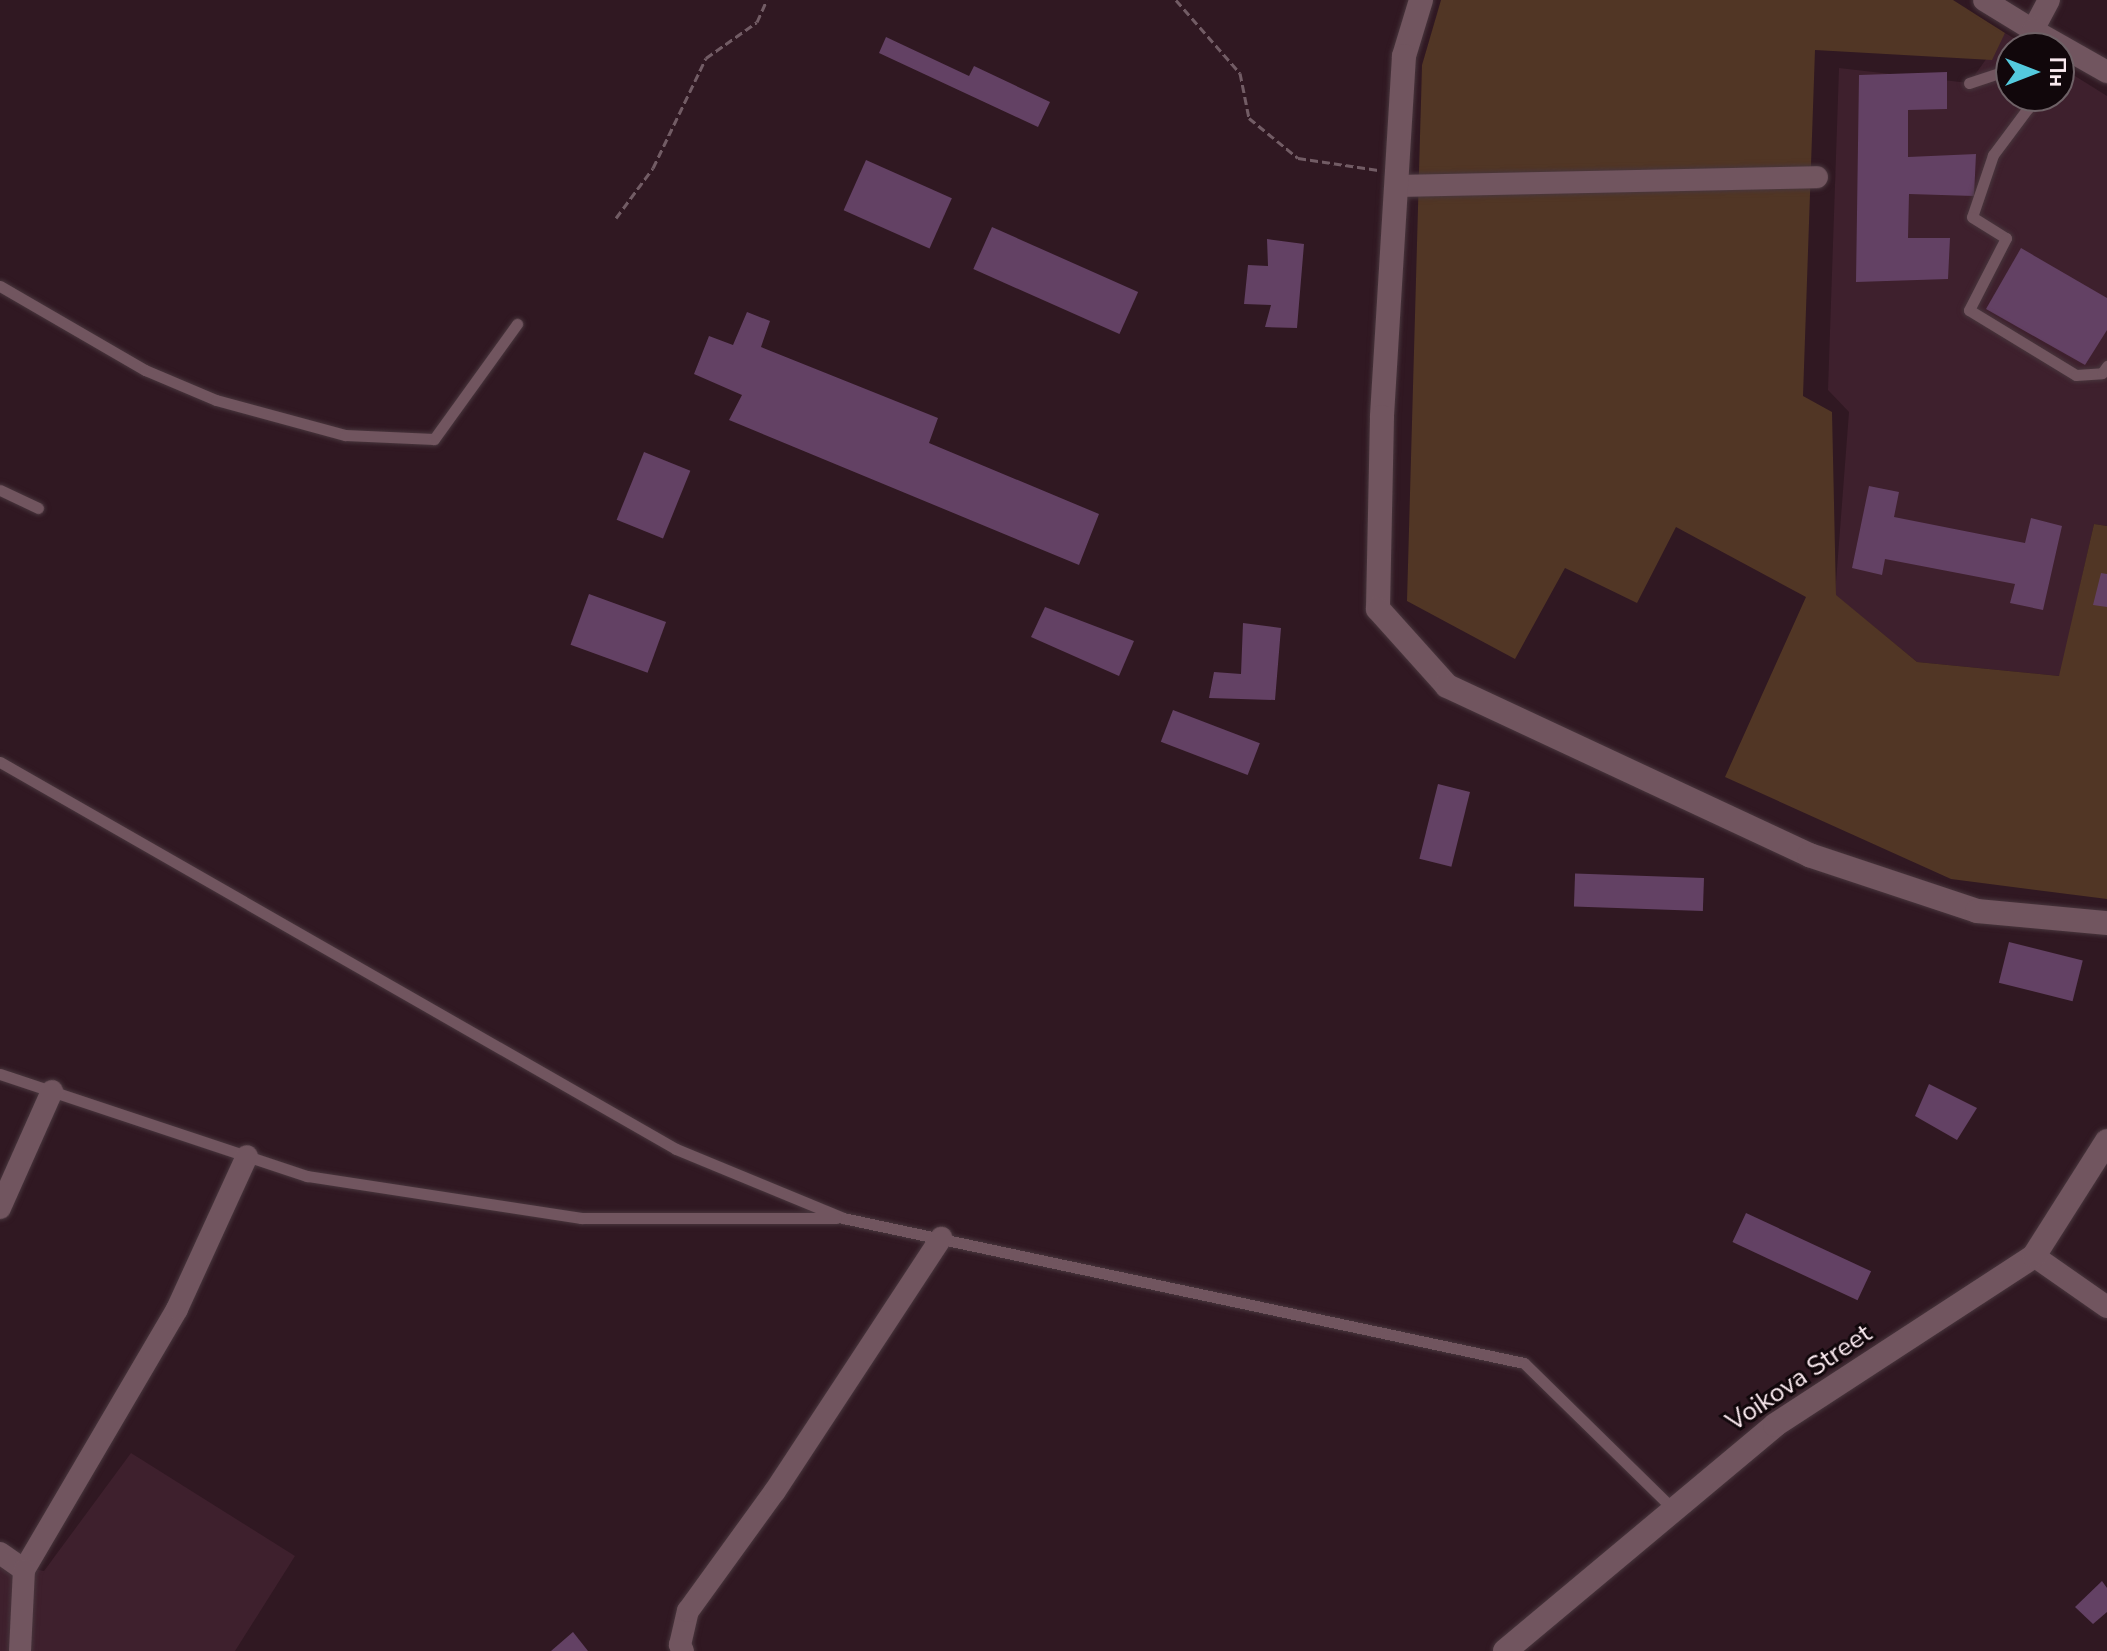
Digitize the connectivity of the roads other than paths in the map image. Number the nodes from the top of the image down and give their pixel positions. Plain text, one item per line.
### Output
1 (1421, 0) edge
2 (1984, 0) edge
3 (2049, 0) edge
4 (2020, 32) edge
5 (2032, 32) edge
6 (2075, 59) edge
7 (2107, 72) edge
8 (1995, 74) edge
9 (1969, 83) dead end
10 (2025, 112) edge
11 (1817, 177) dead end
12 (1396, 180) junction
13 (0, 286) edge
14 (517, 324) dead end
15 (2107, 366) edge
16 (0, 490) edge
17 (38, 508) dead end
18 (0, 762) edge
19 (2107, 923) edge
20 (0, 1074) edge
21 (52, 1091) junction
22 (2107, 1141) edge
23 (247, 1156) junction
24 (0, 1208) edge
25 (843, 1218) junction
26 (941, 1238) junction
27 (2034, 1256) junction
28 (2107, 1307) edge
29 (1671, 1507) junction
30 (0, 1553) edge
31 (24, 1570) junction
32 (20, 1651) edge
33 (683, 1651) edge
34 (1505, 1651) edge

1 - 12 street
2 - 4 street
3 - 5 street
6 - 7 street
8 - 9 lane
10 - 15 lane
11 - 12 street
12 - 19 street
13 - 14 lane
16 - 17 lane
18 - 25 lane
20 - 21 lane
21 - 23 lane
21 - 24 street
22 - 27 street, Voikova Street
23 - 25 lane
23 - 31 street
25 - 26 lane
26 - 29 lane
26 - 33 street
27 - 28 street
27 - 29 street, Voikova Street
29 - 34 street, Voikova Street
30 - 31 street
31 - 32 street

